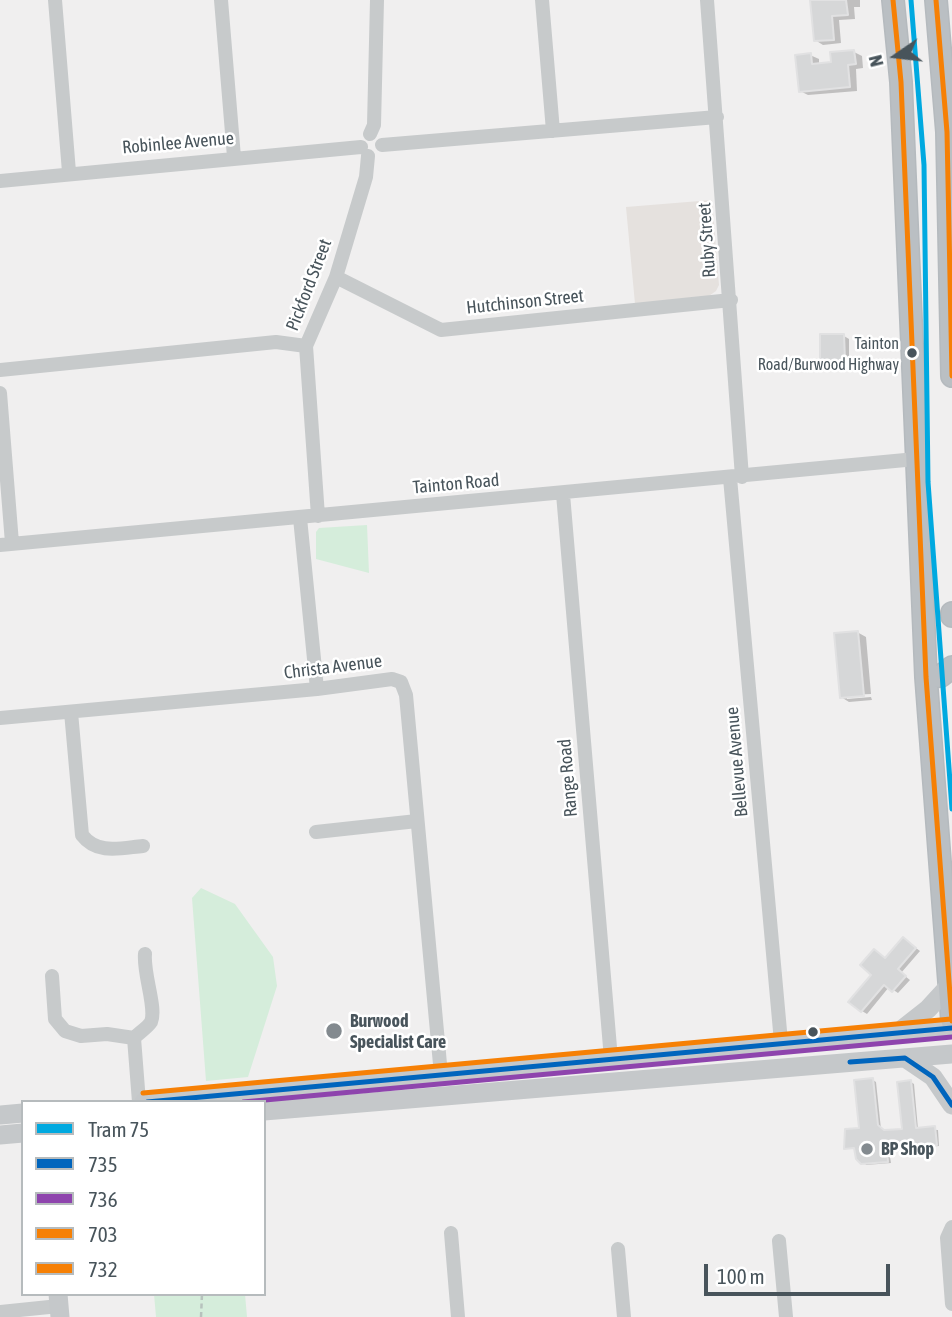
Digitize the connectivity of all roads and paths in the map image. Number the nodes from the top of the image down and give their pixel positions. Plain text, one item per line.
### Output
1 (55, 0) edge
2 (221, 0) edge
3 (377, 0) edge
4 (542, 0) edge
5 (707, 0) edge
6 (893, 0) edge
7 (936, 0) edge
8 (717, 117) junction
9 (554, 131) junction
10 (370, 134) junction
11 (382, 145) junction
12 (364, 151) junction
13 (234, 157) junction
14 (69, 172) junction
15 (0, 181) edge
16 (336, 277) junction
17 (731, 300) junction
18 (306, 346) junction
19 (0, 370) edge
20 (952, 376) edge
21 (0, 393) edge
22 (916, 459) junction
23 (736, 477) junction
24 (563, 494) junction
25 (318, 516) junction
26 (300, 518) junction
27 (6, 544) edge
28 (952, 667) edge
29 (926, 677) junction
30 (317, 689) junction
31 (71, 712) junction
32 (0, 718) edge
33 (416, 821) junction
34 (316, 832) dead end
35 (143, 846) dead end
36 (145, 954) dead end
37 (52, 976) dead end
38 (950, 985) junction
39 (952, 1021) edge
40 (952, 1028) edge
41 (900, 1031) junction
42 (134, 1038) junction
43 (782, 1042) junction
44 (952, 1054) edge
45 (905, 1058) junction
46 (611, 1059) junction
47 (440, 1075) junction
48 (443, 1095) junction
49 (142, 1100) edge
50 (164, 1100) edge
51 (952, 1105) edge
52 (266, 1111) edge
53 (21, 1113) edge
54 (0, 1115) edge
55 (21, 1133) edge
56 (0, 1135) edge
57 (952, 1227) edge
58 (451, 1233) dead end
59 (779, 1241) dead end
60 (618, 1249) dead end
61 (202, 1296) edge
62 (952, 1304) edge
63 (59, 1306) edge
64 (0, 1312) edge
65 (201, 1317) edge
66 (458, 1317) edge
67 (624, 1317) edge
68 (786, 1317) edge

1 - 14 street
2 - 13 street
3 - 10 street
4 - 9 street
5 - 8 street, Ruby Street
6 - 22 highway
7 - 20 highway
8 - 9 street
8 - 17 street, Ruby Street
9 - 11 street
10 - 11 street
10 - 12 street
11 - 12 street
12 - 13 street, Robinlee Avenue
12 - 16 street, Pickford Street
13 - 14 street, Robinlee Avenue
14 - 15 street, Robinlee Avenue
16 - 17 street, Hutchinson Street
16 - 18 street, Pickford Street
17 - 23 street, Ruby Street
18 - 19 street
18 - 25 street, Pickford Street
21 - 27 street
22 - 23 street, Tainton Road
22 - 29 highway
23 - 24 street, Tainton Road
23 - 43 street, Bellevue Avenue
24 - 25 street, Tainton Road
24 - 46 street, Range Road
25 - 26 street, Tainton Road
26 - 27 street, Tainton Road
26 - 30 street
28 - 29 highway
29 - 38 highway
30 - 31 street, Christa Avenue
30 - 33 street, Christa Avenue
31 - 32 street, Christa Avenue
31 - 35 street
33 - 34 street
33 - 47 street, Christa Avenue
36 - 42 street
37 - 42 street
38 - 39 highway
38 - 41 main road
40 - 41 main road
41 - 43 main road
42 - 49 street
43 - 46 main road
44 - 45 main road
45 - 48 main road
45 - 51 main road
46 - 47 main road
47 - 48 main road
47 - 50 main road
48 - 52 main road
53 - 54 main road
55 - 56 main road
57 - 62 street
58 - 66 street
59 - 68 street
60 - 67 street
61 - 65 path
63 - 64 street

